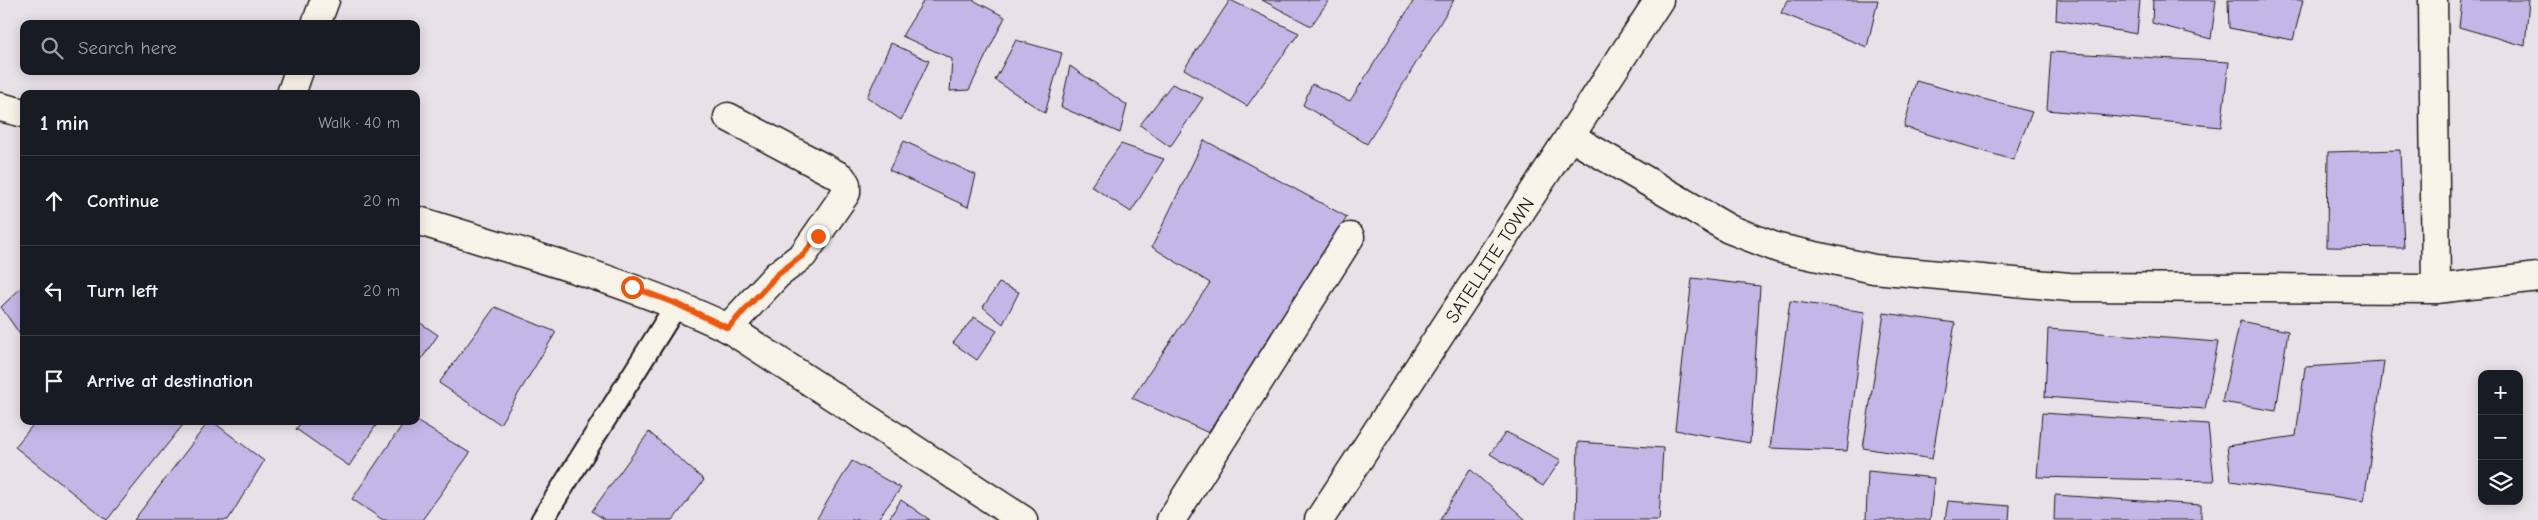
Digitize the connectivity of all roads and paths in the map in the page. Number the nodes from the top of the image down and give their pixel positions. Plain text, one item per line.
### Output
1 (325, 0) edge
2 (1659, 0) edge
3 (2434, 0) edge
4 (318, 20) edge
5 (298, 75) edge
6 (292, 90) edge
7 (0, 107) edge
8 (20, 112) edge
9 (728, 117) dead end
10 (1570, 137) junction
11 (420, 221) edge
12 (1350, 238) dead end
13 (2538, 277) edge
14 (2436, 289) junction
15 (677, 304) junction
16 (728, 328) junction
17 (542, 520) edge
18 (1023, 520) edge
19 (1171, 520) edge
20 (1319, 520) edge

1 - 4 street
2 - 10 street, SATELLITE TOWN
3 - 14 street
5 - 6 street
7 - 8 street
9 - 16 street
10 - 14 street
10 - 20 street, SATELLITE TOWN
11 - 15 street
12 - 19 street
13 - 14 street
15 - 16 street
15 - 17 lane
16 - 18 street

